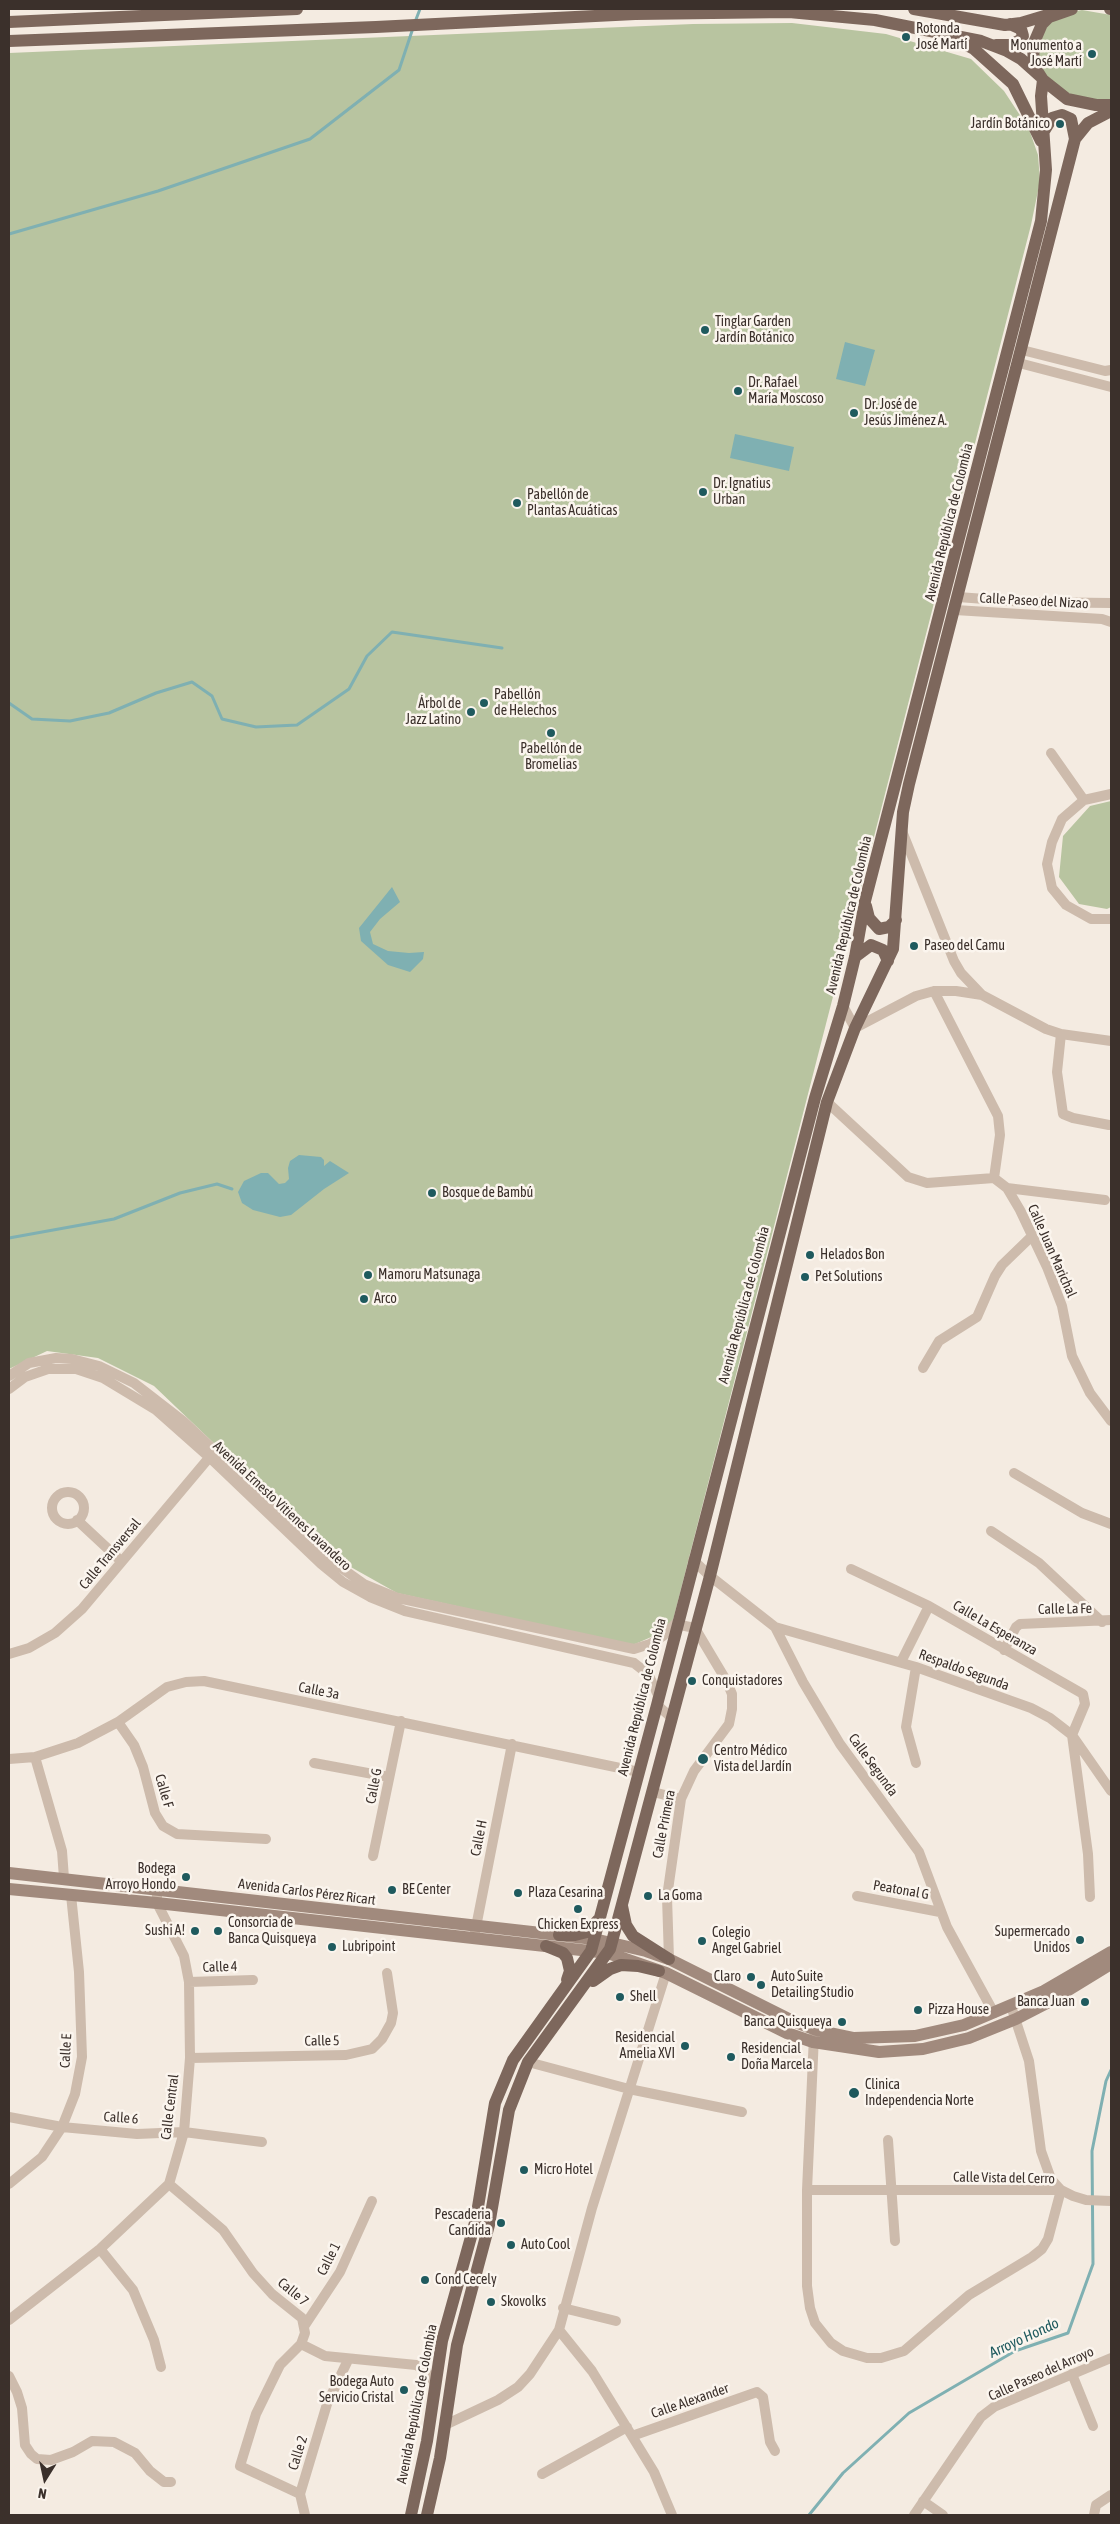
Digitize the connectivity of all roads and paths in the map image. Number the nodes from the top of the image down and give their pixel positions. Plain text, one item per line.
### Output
1 (297, 9) edge
2 (914, 9) edge
3 (1067, 10) edge
4 (9, 22) edge
5 (1010, 24) junction
6 (951, 36) junction
7 (9, 41) edge
8 (994, 45) junction
9 (1041, 78) junction
10 (1111, 105) edge
11 (1111, 111) edge
12 (1044, 131) junction
13 (1075, 139) junction
14 (1044, 149) junction
15 (1022, 350) junction
16 (1019, 363) junction
17 (1111, 370) edge
18 (1111, 387) edge
19 (958, 597) junction
20 (1111, 603) edge
21 (955, 610) junction
22 (1111, 622) edge
23 (1051, 752) dead end
24 (1111, 794) edge
25 (1084, 800) junction
26 (902, 831) junction
27 (865, 901) junction
28 (1111, 919) edge
29 (896, 920) junction
30 (855, 957) junction
31 (888, 961) junction
32 (934, 991) junction
33 (982, 995) junction
34 (843, 1006) junction
35 (855, 1028) junction
36 (1061, 1034) junction
37 (1111, 1041) edge
38 (827, 1102) junction
39 (1109, 1125) dead end
40 (994, 1178) junction
41 (1007, 1188) junction
42 (1105, 1200) dead end
43 (1032, 1236) junction
44 (923, 1368) dead end
45 (9, 1376) edge
46 (9, 1389) edge
47 (1111, 1421) edge
48 (212, 1454) junction
49 (1014, 1473) dead end
50 (77, 1520) dead end
51 (1111, 1524) edge
52 (991, 1531) dead end
53 (693, 1560) junction
54 (121, 1561) junction
55 (851, 1569) dead end
56 (710, 1576) junction
57 (929, 1606) junction
58 (435, 1613) junction
59 (1106, 1621) edge
60 (677, 1624) junction
61 (522, 1627) junction
62 (775, 1627) junction
63 (695, 1628) junction
64 (520, 1637) junction
65 (1004, 1650) junction
66 (9, 1654) edge
67 (901, 1662) junction
68 (916, 1667) junction
69 (657, 1705) junction
70 (672, 1718) junction
71 (401, 1721) junction
72 (118, 1722) junction
73 (1072, 1735) junction
74 (512, 1744) junction
75 (35, 1757) junction
76 (9, 1760) edge
77 (314, 1763) dead end
78 (916, 1763) dead end
79 (639, 1772) junction
80 (390, 1777) junction
81 (1111, 1791) edge
82 (653, 1792) junction
83 (681, 1799) junction
84 (266, 1839) dead end
85 (373, 1856) dead end
86 (9, 1873) edge
87 (64, 1878) junction
88 (157, 1889) junction
89 (9, 1890) edge
90 (71, 1895) junction
91 (857, 1896) dead end
92 (1090, 1897) dead end
93 (157, 1903) junction
94 (622, 1905) junction
95 (940, 1912) junction
96 (601, 1916) junction
97 (475, 1933) junction
98 (559, 1935) junction
99 (546, 1946) junction
100 (601, 1946) junction
101 (1111, 1952) edge
102 (669, 1959) junction
103 (1111, 1964) edge
104 (663, 1972) junction
105 (387, 1973) dead end
106 (253, 1980) dead end
107 (189, 1982) junction
108 (563, 1988) junction
109 (579, 1991) junction
110 (1011, 2006) junction
111 (994, 2013) junction
112 (1016, 2019) junction
113 (814, 2036) junction
114 (190, 2058) junction
115 (528, 2062) junction
116 (629, 2089) junction
117 (742, 2112) dead end
118 (9, 2117) edge
119 (62, 2127) junction
120 (184, 2132) junction
121 (888, 2140) dead end
122 (262, 2142) dead end
123 (9, 2184) edge
124 (170, 2184) junction
125 (807, 2190) junction
126 (1061, 2190) junction
127 (890, 2191) junction
128 (372, 2201) dead end
129 (1111, 2201) edge
130 (895, 2241) dead end
131 (100, 2249) junction
132 (563, 2308) junction
133 (9, 2320) edge
134 (616, 2321) dead end
135 (305, 2325) junction
136 (559, 2330) junction
137 (301, 2344) junction
138 (1111, 2358) edge
139 (348, 2360) junction
140 (161, 2367) dead end
141 (1072, 2374) junction
142 (9, 2376) edge
143 (435, 2383) junction
144 (444, 2425) junction
145 (626, 2426) junction
146 (1093, 2426) dead end
147 (632, 2436) junction
148 (775, 2451) dead end
149 (542, 2474) dead end
150 (172, 2482) dead end
151 (300, 2494) junction
152 (1111, 2495) edge
153 (923, 2501) junction
154 (305, 2515) edge
155 (411, 2515) edge
156 (427, 2515) edge
157 (672, 2515) edge
158 (914, 2515) edge
159 (943, 2515) edge
160 (1094, 2515) edge

1 - 4 main road
2 - 5 main road
3 - 5 main road
3 - 9 main road
5 - 8 main road
6 - 7 main road
6 - 8 main road
6 - 14 main road
8 - 9 main road
9 - 10 main road
9 - 12 main road, Avenida República de Colombia
11 - 13 main road, Avenida República de Colombia
12 - 13 main road
12 - 14 main road, Avenida República de Colombia
13 - 15 main road, Avenida República de Colombia
14 - 27 main road, Avenida República de Colombia
15 - 16 main road, Avenida República de Colombia
15 - 17 street
16 - 18 street
16 - 19 main road, Avenida República de Colombia
19 - 20 street, Calle Paseo del Nizao
19 - 21 main road, Avenida República de Colombia
21 - 22 street, Calle Paseo del Nizao
21 - 26 main road, Avenida República de Colombia
23 - 25 street
24 - 25 street
25 - 28 street
26 - 29 main road, Avenida República de Colombia
26 - 33 street
27 - 29 main road
27 - 30 main road, Avenida República de Colombia
29 - 31 main road, Avenida República de Colombia
30 - 31 main road
30 - 34 main road, Avenida República de Colombia
31 - 35 main road, Avenida República de Colombia
32 - 33 street
32 - 35 street
32 - 40 street
33 - 36 street
34 - 35 street
34 - 53 main road, Avenida República de Colombia
35 - 38 main road, Avenida República de Colombia
36 - 37 street
36 - 39 street
38 - 40 street
38 - 56 main road, Avenida República de Colombia
40 - 41 street, Calle Juan Marichal
41 - 42 street
41 - 43 street, Calle Juan Marichal
43 - 44 street
43 - 47 street, Calle Juan Marichal
45 - 48 street, Avenida Ernesto Vitienes Lavandero
46 - 48 street, Avenida Ernesto Vitienes Lavandero
48 - 54 street, Calle Transversal
48 - 58 street, Avenida Ernesto Vitienes Lavandero
49 - 51 street
50 - 54 street
52 - 59 street
53 - 56 street, Calle Segunda
53 - 60 main road, Avenida República de Colombia
54 - 66 street, Calle Transversal
55 - 57 street, Calle La Esperanza
56 - 62 street, Calle Segunda
56 - 63 main road, Avenida República de Colombia
57 - 65 street, Calle La Esperanza
57 - 67 street
58 - 61 street, Avenida Ernesto Vitienes Lavandero
58 - 64 street, Avenida Ernesto Vitienes Lavandero
59 - 65 street, Calle La Fe
60 - 61 street, Avenida Ernesto Vitienes Lavandero
60 - 63 street
60 - 69 main road, Avenida República de Colombia
61 - 64 street
62 - 67 street, Respaldo Segunda
62 - 95 street, Calle Segunda
63 - 70 main road, Avenida República de Colombia
63 - 83 street, Calle Primera
64 - 69 street, Avenida Ernesto Vitienes Lavandero
65 - 73 street, Calle La Esperanza
67 - 68 street, Respaldo Segunda
68 - 73 street, Respaldo Segunda
68 - 78 street
69 - 70 street
69 - 79 main road, Avenida República de Colombia
70 - 82 main road, Avenida República de Colombia
71 - 72 street, Calle 3a
71 - 74 street, Calle 3a
71 - 80 street, Calle G
72 - 75 street, Calle 3a
72 - 84 street, Calle F
73 - 81 street, Respaldo Segunda
73 - 92 street
74 - 79 street, Calle 3a
74 - 97 street, Calle H
75 - 76 street, Calle 3a
75 - 87 street
77 - 80 street
79 - 96 main road, Avenida República de Colombia
80 - 85 street, Calle G
82 - 83 street
82 - 94 main road, Avenida República de Colombia
83 - 102 street, Calle Primera
86 - 87 main road, Avenida Carlos Pérez Ricart
87 - 88 main road, Avenida Carlos Pérez Ricart
88 - 93 street, Calle Central
88 - 97 main road, Avenida Carlos Pérez Ricart
89 - 90 main road, Avenida Carlos Pérez Ricart
90 - 93 main road, Avenida Carlos Pérez Ricart
90 - 119 street, Calle E
91 - 95 street, Peatonal G
93 - 97 main road, Avenida Carlos Pérez Ricart
93 - 107 street, Calle Central
94 - 100 main road, Avenida República de Colombia
94 - 102 main road
95 - 111 street, Calle Segunda
96 - 98 main road
96 - 100 main road, Avenida República de Colombia
97 - 98 main road, Avenida Carlos Pérez Ricart
97 - 99 main road, Avenida Carlos Pérez Ricart
98 - 100 main road, Avenida Carlos Pérez Ricart
99 - 100 main road, Avenida Carlos Pérez Ricart
99 - 108 main road
100 - 102 main road
100 - 104 main road
100 - 108 main road, Avenida República de Colombia
100 - 109 main road, Avenida República de Colombia
101 - 110 main road
102 - 113 main road
103 - 112 main road
104 - 109 main road
104 - 113 main road
104 - 116 street
105 - 114 street, Calle 5
106 - 107 street, Calle 4
107 - 114 street, Calle Central
108 - 143 main road, Avenida República de Colombia
109 - 115 main road, Avenida República de Colombia
110 - 111 main road
110 - 112 street
111 - 113 main road
112 - 113 main road
112 - 126 street
113 - 125 street, Calle Vista del Cerro
114 - 120 street, Calle Central
115 - 116 street
115 - 144 main road, Avenida República de Colombia
116 - 117 street
116 - 132 street
118 - 119 street, Calle 6
119 - 120 street, Calle 6
119 - 123 street, Calle E
120 - 122 street, Calle 6
120 - 124 street, Calle Central
121 - 127 street
124 - 131 street
124 - 135 street, Calle 7
125 - 126 street, Calle Vista del Cerro
125 - 127 street, Calle Vista del Cerro
126 - 127 street, Calle Vista del Cerro
126 - 129 street
127 - 130 street
128 - 135 street, Calle 1
131 - 133 street
131 - 140 street
132 - 134 street
132 - 136 street
135 - 137 street, Calle 7
136 - 144 street
136 - 145 street
137 - 139 street
137 - 151 street, Calle 2
138 - 141 street, Calle Paseo del Arroyo
139 - 143 street
139 - 151 street, Calle 2
141 - 146 street
141 - 153 street, Calle Paseo del Arroyo
142 - 150 street
143 - 155 main road, Avenida República de Colombia
144 - 156 main road, Avenida República de Colombia
145 - 147 street
145 - 149 street
147 - 148 street, Calle Alexander
147 - 157 street
151 - 154 street
152 - 160 street
153 - 158 street, Calle Paseo del Arroyo
153 - 159 street

